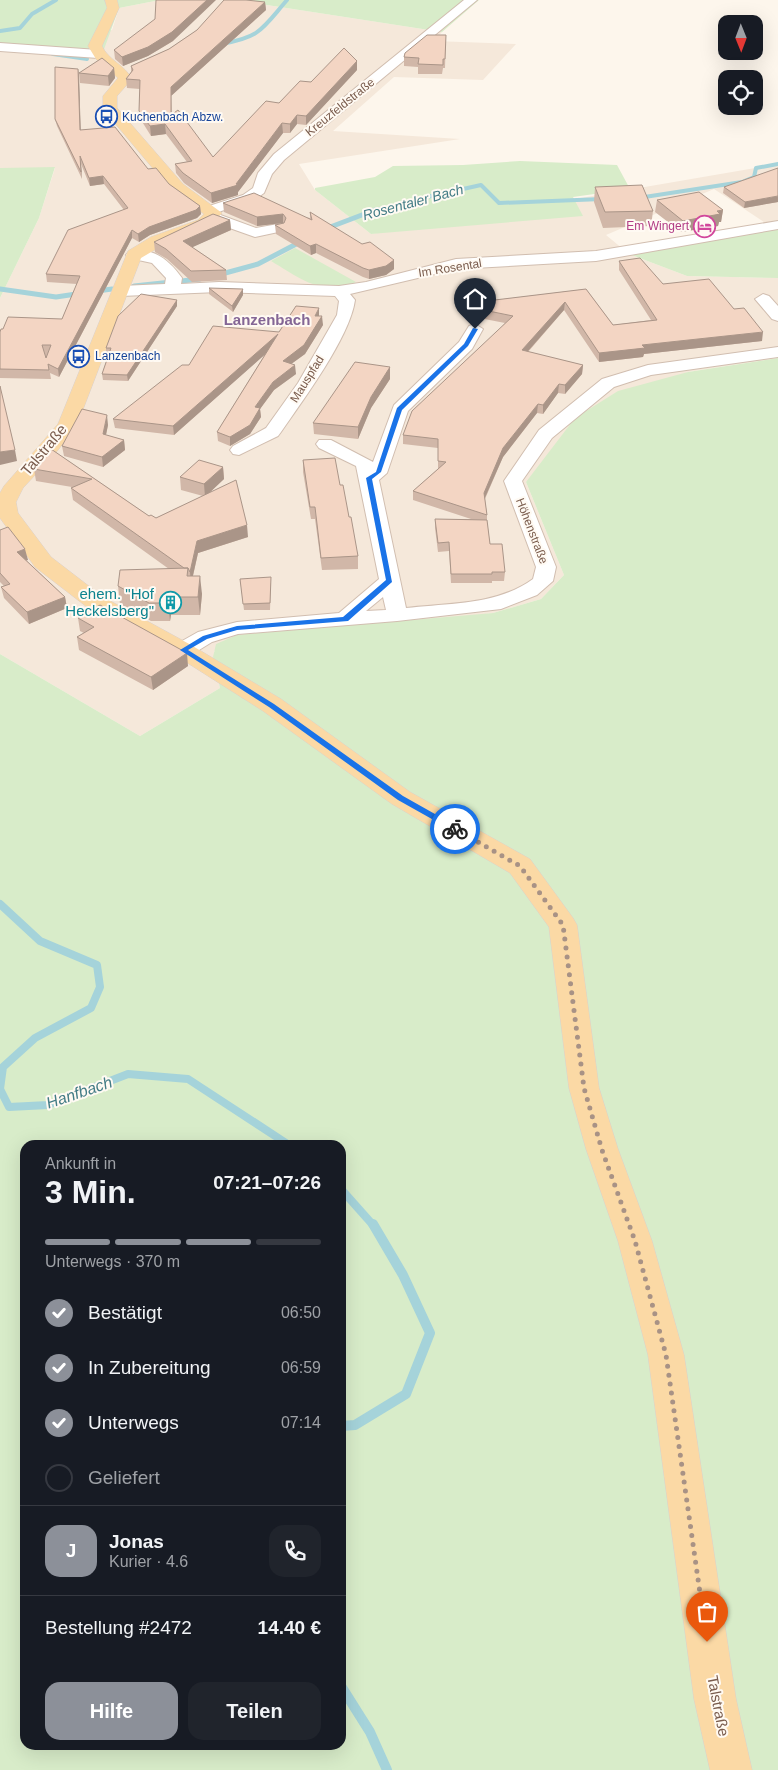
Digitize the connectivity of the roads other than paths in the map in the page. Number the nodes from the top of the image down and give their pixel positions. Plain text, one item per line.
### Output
1 (111, 0) edge
2 (471, 0) edge
3 (0, 47) edge
4 (98, 54) junction
5 (212, 213) junction
6 (778, 225) edge
7 (278, 228) edge
8 (671, 232) dead end
9 (641, 249) junction
10 (134, 255) junction
11 (173, 285) junction
12 (121, 291) junction
13 (339, 291) junction
14 (763, 299) dead end
15 (778, 316) edge
16 (475, 329) dead end
17 (778, 352) edge
18 (325, 444) dead end
19 (239, 450) dead end
20 (369, 478) junction
21 (390, 580) junction
22 (397, 615) junction
23 (345, 619) junction
24 (183, 650) junction
25 (731, 1770) edge

1 - 4 main road
2 - 5 street, Kreuzfeldstraße
3 - 4 street
4 - 5 main road
5 - 7 street
5 - 10 main road
6 - 9 street, Im Rosental
8 - 9 street
9 - 13 street, Im Rosental
10 - 11 street
10 - 12 main road, Talstraße
11 - 12 street, Im Rosental
11 - 13 street, Im Rosental
12 - 24 main road, Talstraße
13 - 19 street, Mauspfad
14 - 15 street
16 - 20 street
17 - 22 street, Höhenstraße
18 - 20 street
20 - 21 street
21 - 22 street
21 - 23 street
22 - 23 street, Höhenstraße
23 - 24 street, Höhenstraße
24 - 25 main road, Talstraße

